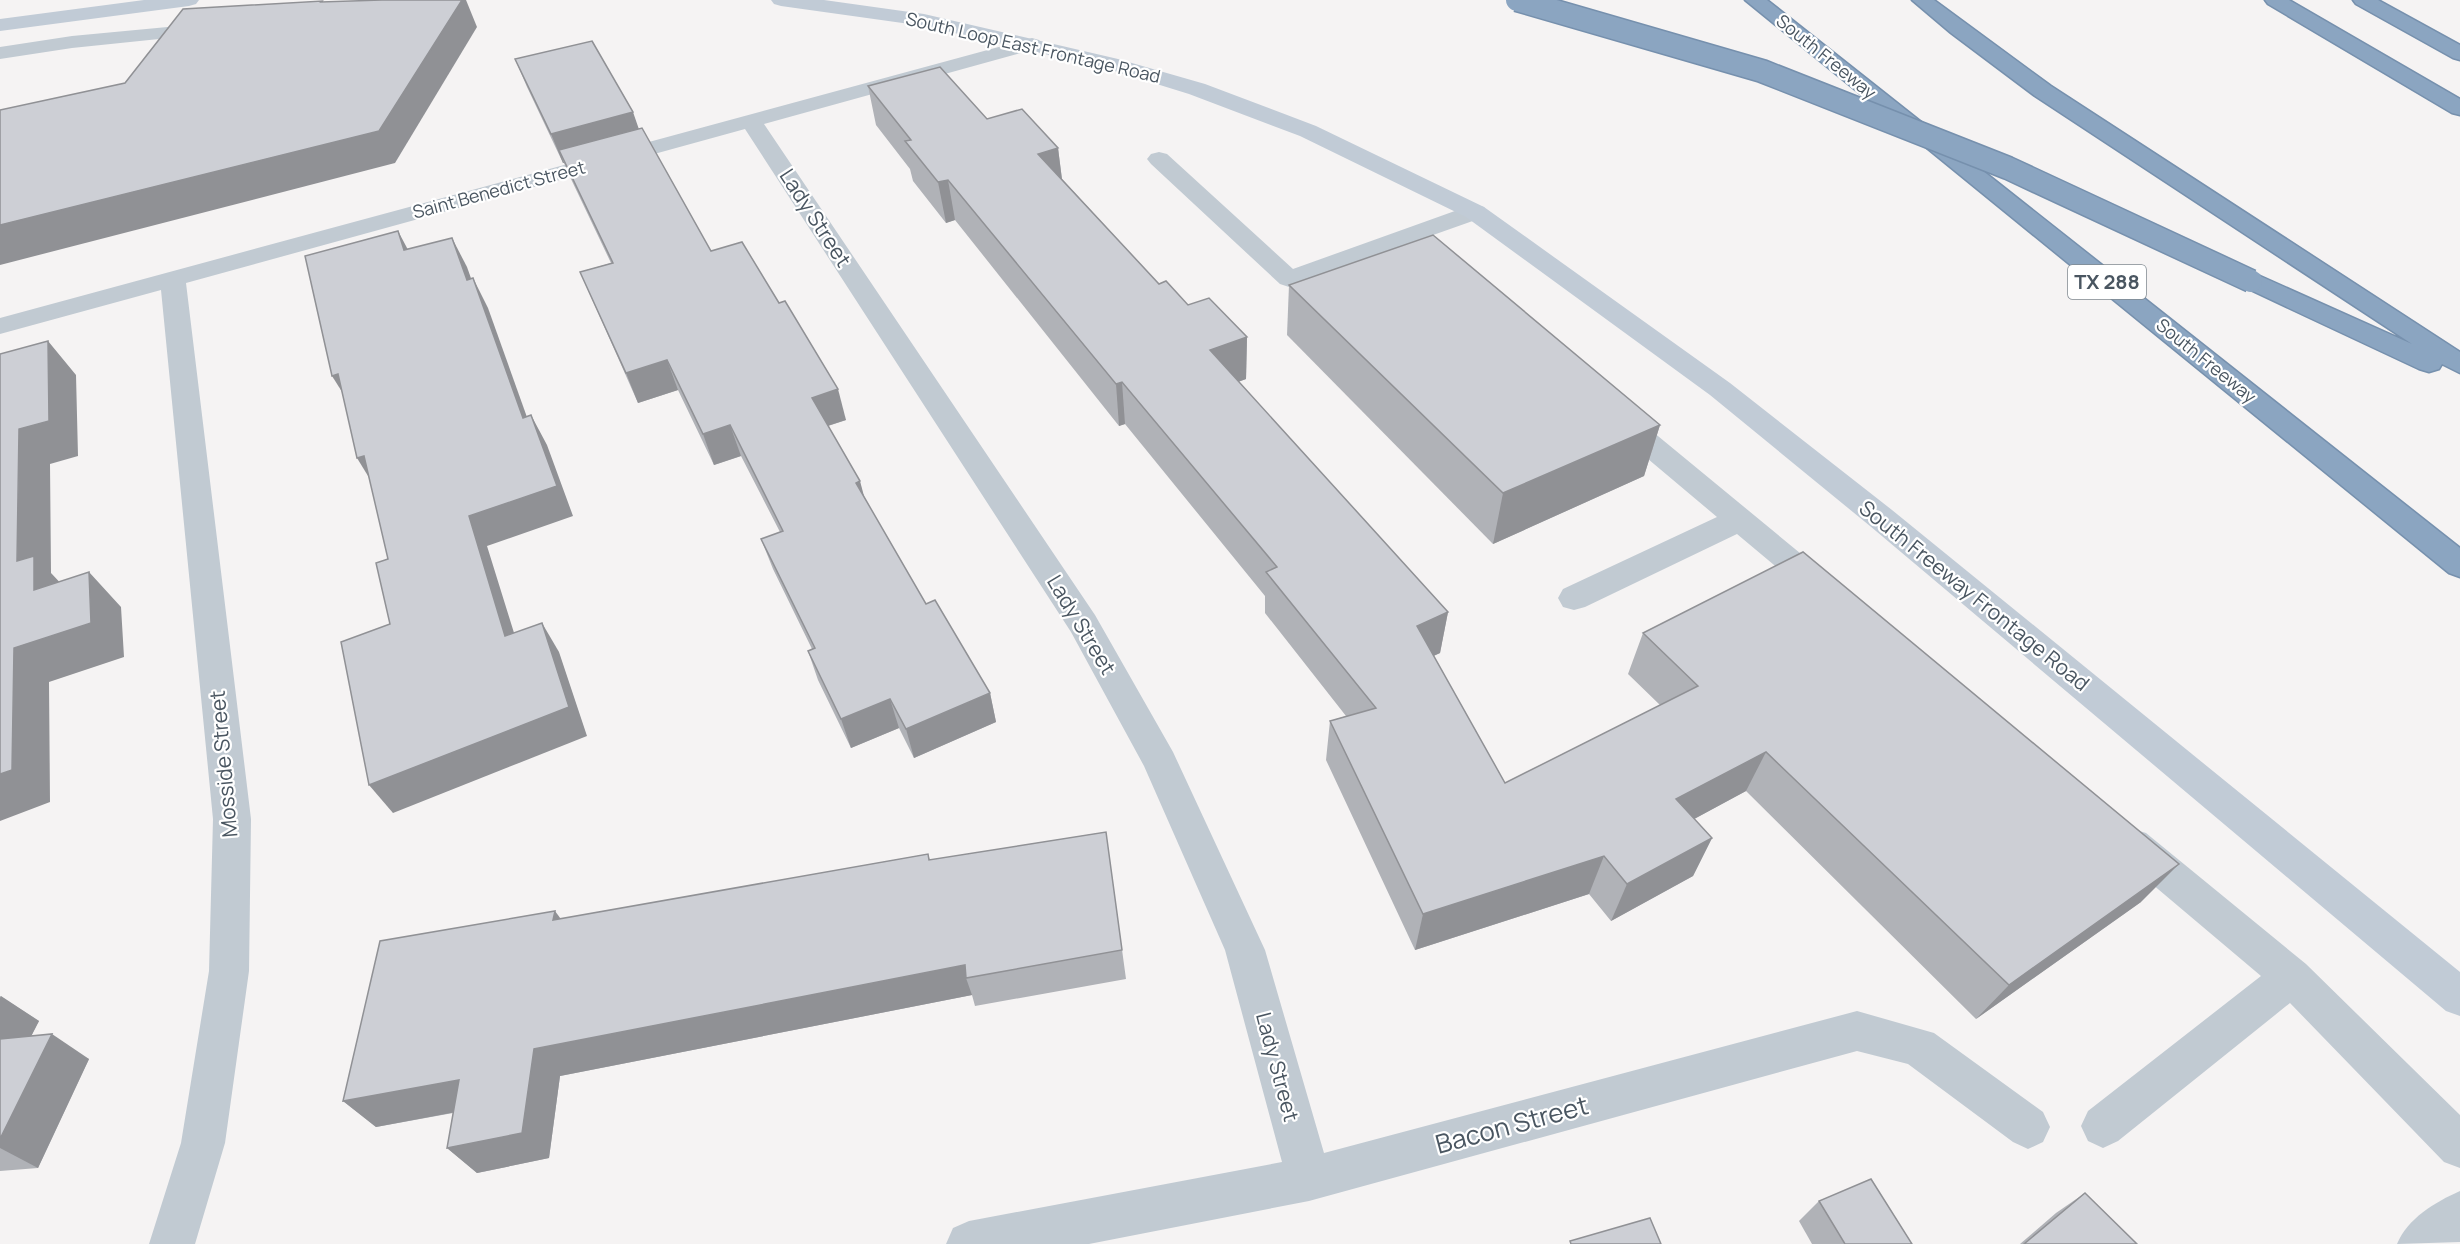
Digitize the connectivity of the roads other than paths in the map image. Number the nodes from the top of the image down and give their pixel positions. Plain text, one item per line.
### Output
1 (189, 0) edge
2 (781, 0) edge
3 (1517, 0) edge
4 (1755, 0) edge
5 (1923, 0) edge
6 (2275, 0) edge
7 (2363, 0) edge
8 (0, 25) edge
9 (234, 26) edge
10 (1032, 44) junction
11 (0, 53) edge
12 (2460, 54) edge
13 (2460, 108) edge
14 (751, 120) junction
15 (1159, 159) dead end
16 (1475, 212) junction
17 (1401, 238) junction
18 (173, 279) junction
19 (1465, 291) edge
20 (0, 326) edge
21 (2460, 364) edge
22 (2460, 377) edge
23 (1593, 398) edge
24 (1739, 520) junction
25 (2460, 565) edge
26 (1574, 598) dead end
27 (1850, 611) edge
28 (2108, 824) edge
29 (2292, 977) junction
30 (2460, 997) edge
31 (2103, 1126) dead end
32 (2028, 1127) dead end
33 (2460, 1146) edge
34 (1308, 1179) junction
35 (2460, 1214) edge
36 (172, 1244) edge
37 (969, 1244) edge
38 (2420, 1244) edge

1 - 8 main road
2 - 10 main road, South Loop East Frontage Road
3 - 22 highway, bridge
4 - 25 highway, South Freeway / TX 288
5 - 21 highway
6 - 13 highway
7 - 12 highway
9 - 11 street
10 - 14 street, Saint Benedict Street
10 - 16 main road, South Loop East Frontage Road
14 - 18 street, Saint Benedict Street
14 - 34 street, Lady Street
15 - 17 street
16 - 17 street
16 - 30 main road, South Freeway Frontage Road
17 - 19 street
18 - 20 street, Saint Benedict Street
18 - 36 street, Mosside Street
23 - 24 street
24 - 26 street
24 - 27 street
28 - 29 street
29 - 31 street
29 - 33 street
32 - 34 street, Bacon Street
34 - 37 street, Bacon Street
35 - 38 street

